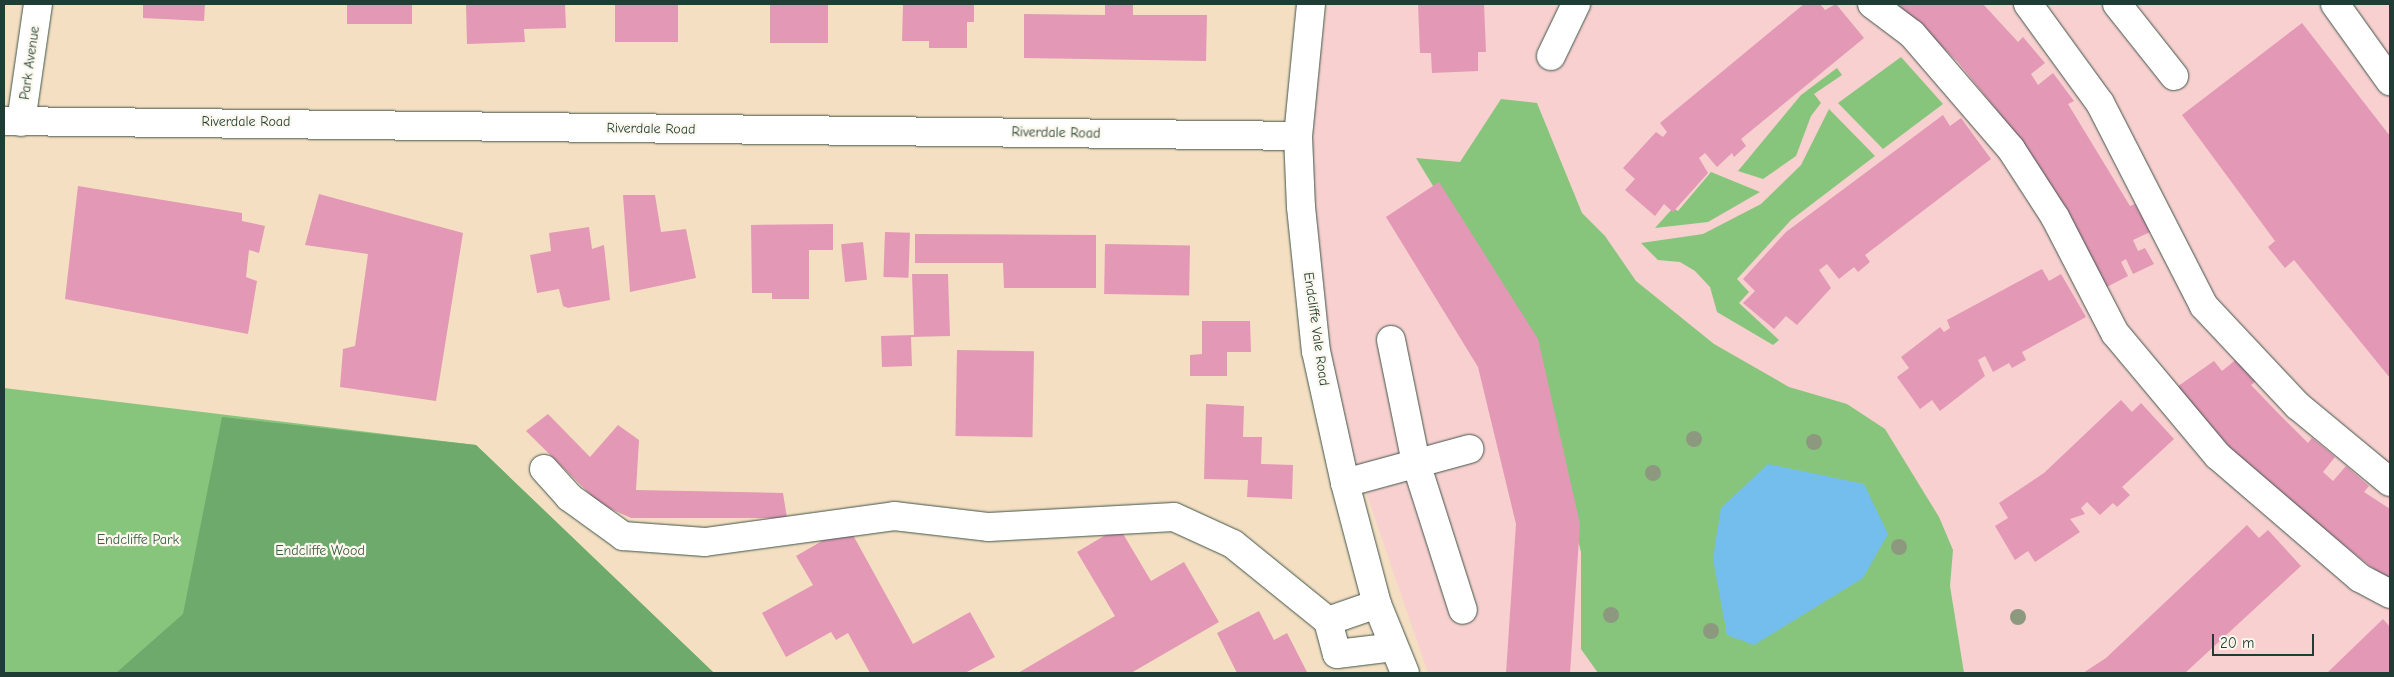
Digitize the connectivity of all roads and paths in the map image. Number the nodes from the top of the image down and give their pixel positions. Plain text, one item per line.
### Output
1 (38, 4) edge
2 (1311, 4) edge
3 (1576, 4) edge
4 (1872, 4) edge
5 (2028, 4) edge
6 (2117, 4) edge
7 (2335, 4) edge
8 (1551, 56) dead end
9 (2174, 76) dead end
10 (2390, 81) edge
11 (12, 121) edge
12 (1298, 136) junction
13 (1391, 340) dead end
14 (1469, 449) dead end
15 (1416, 463) junction
16 (544, 469) dead end
17 (2390, 482) edge
18 (1345, 483) junction
19 (2390, 594) edge
20 (1377, 604) junction
21 (1464, 610) dead end
22 (1328, 621) junction
23 (1394, 647) junction
24 (1331, 663) edge
25 (1405, 673) edge

1 - 11 street, Park Avenue
2 - 12 street, Endcliffe Vale Road
3 - 8 street
4 - 19 street
5 - 17 street
6 - 9 street
7 - 10 street
11 - 12 street, Riverdale Road
12 - 18 street, Endcliffe Vale Road
13 - 15 street
14 - 15 street
15 - 18 street
15 - 21 street
16 - 22 street
18 - 20 street, Endcliffe Vale Road
20 - 22 street
20 - 23 street, Endcliffe Vale Road
22 - 24 street
23 - 24 street
23 - 25 street, Endcliffe Vale Road

